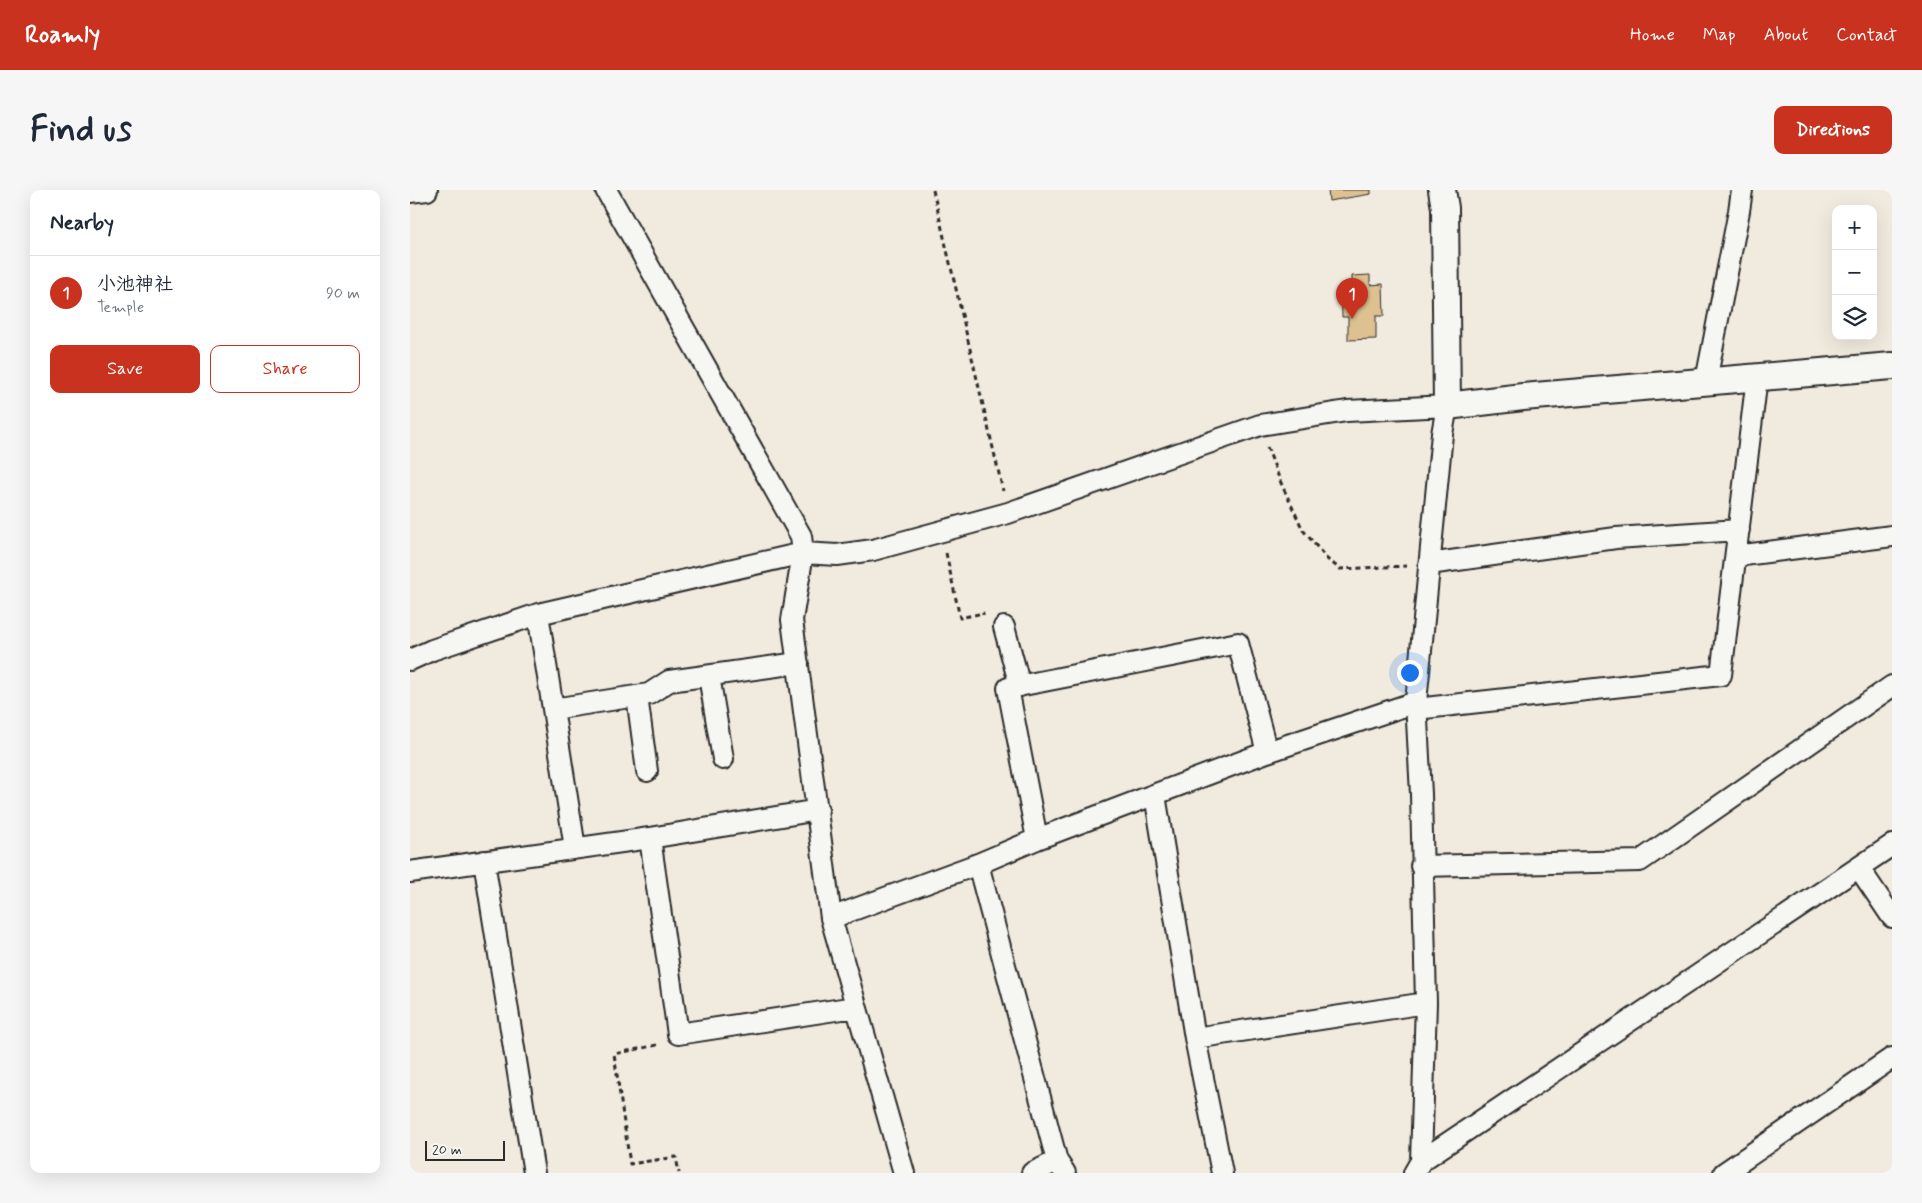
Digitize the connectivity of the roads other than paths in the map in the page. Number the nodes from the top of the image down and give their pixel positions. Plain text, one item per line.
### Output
1 (426, 190) edge
2 (606, 190) edge
3 (1442, 190) edge
4 (1742, 190) edge
5 (410, 192) edge
6 (1892, 366) edge
7 (1757, 377) junction
8 (1706, 381) junction
9 (1447, 406) junction
10 (1739, 530) junction
11 (1892, 536) edge
12 (804, 553) junction
13 (1736, 556) junction
14 (1429, 564) junction
15 (538, 614) junction
16 (1004, 627) dead end
17 (410, 660) edge
18 (798, 662) junction
19 (709, 676) junction
20 (1020, 686) junction
21 (1892, 686) edge
22 (637, 696) junction
23 (1416, 706) junction
24 (553, 709) junction
25 (1267, 752) junction
26 (723, 759) dead end
27 (647, 771) dead end
28 (1155, 795) junction
29 (818, 810) junction
30 (650, 838) junction
31 (1037, 839) junction
32 (1892, 845) edge
33 (575, 848) junction
34 (484, 861) junction
35 (978, 864) junction
36 (1421, 866) junction
37 (1859, 868) junction
38 (410, 872) edge
39 (1892, 916) edge
40 (831, 918) junction
41 (1426, 1003) junction
42 (855, 1007) junction
43 (1194, 1038) junction
44 (1892, 1058) edge
45 (1062, 1167) edge
46 (1420, 1169) edge
47 (534, 1173) edge
48 (904, 1173) edge
49 (1032, 1173) edge
50 (1222, 1173) edge
51 (1724, 1173) edge

1 - 5 street
2 - 12 street
3 - 9 street
4 - 8 street
6 - 7 street
7 - 8 street
7 - 10 street
8 - 9 street
9 - 12 street
9 - 14 street
10 - 13 street
10 - 14 street
11 - 13 street
12 - 15 street
12 - 18 street
13 - 23 street
14 - 23 street
15 - 17 street
15 - 24 street
16 - 20 street
18 - 19 street
18 - 29 street
19 - 22 street
19 - 26 street
20 - 25 street
20 - 31 street
21 - 36 street
22 - 24 street
22 - 27 street
23 - 25 street
23 - 36 street
24 - 33 street
25 - 28 street
28 - 31 street
28 - 43 street
29 - 30 street
29 - 40 street
30 - 33 street
30 - 42 street
31 - 35 street
32 - 37 street
33 - 34 street
34 - 38 street
34 - 47 street
35 - 40 street
35 - 45 street
36 - 41 street
37 - 39 street
37 - 46 street
40 - 42 street
41 - 43 street
41 - 46 street
42 - 48 street
43 - 50 street
44 - 51 street
45 - 49 street

